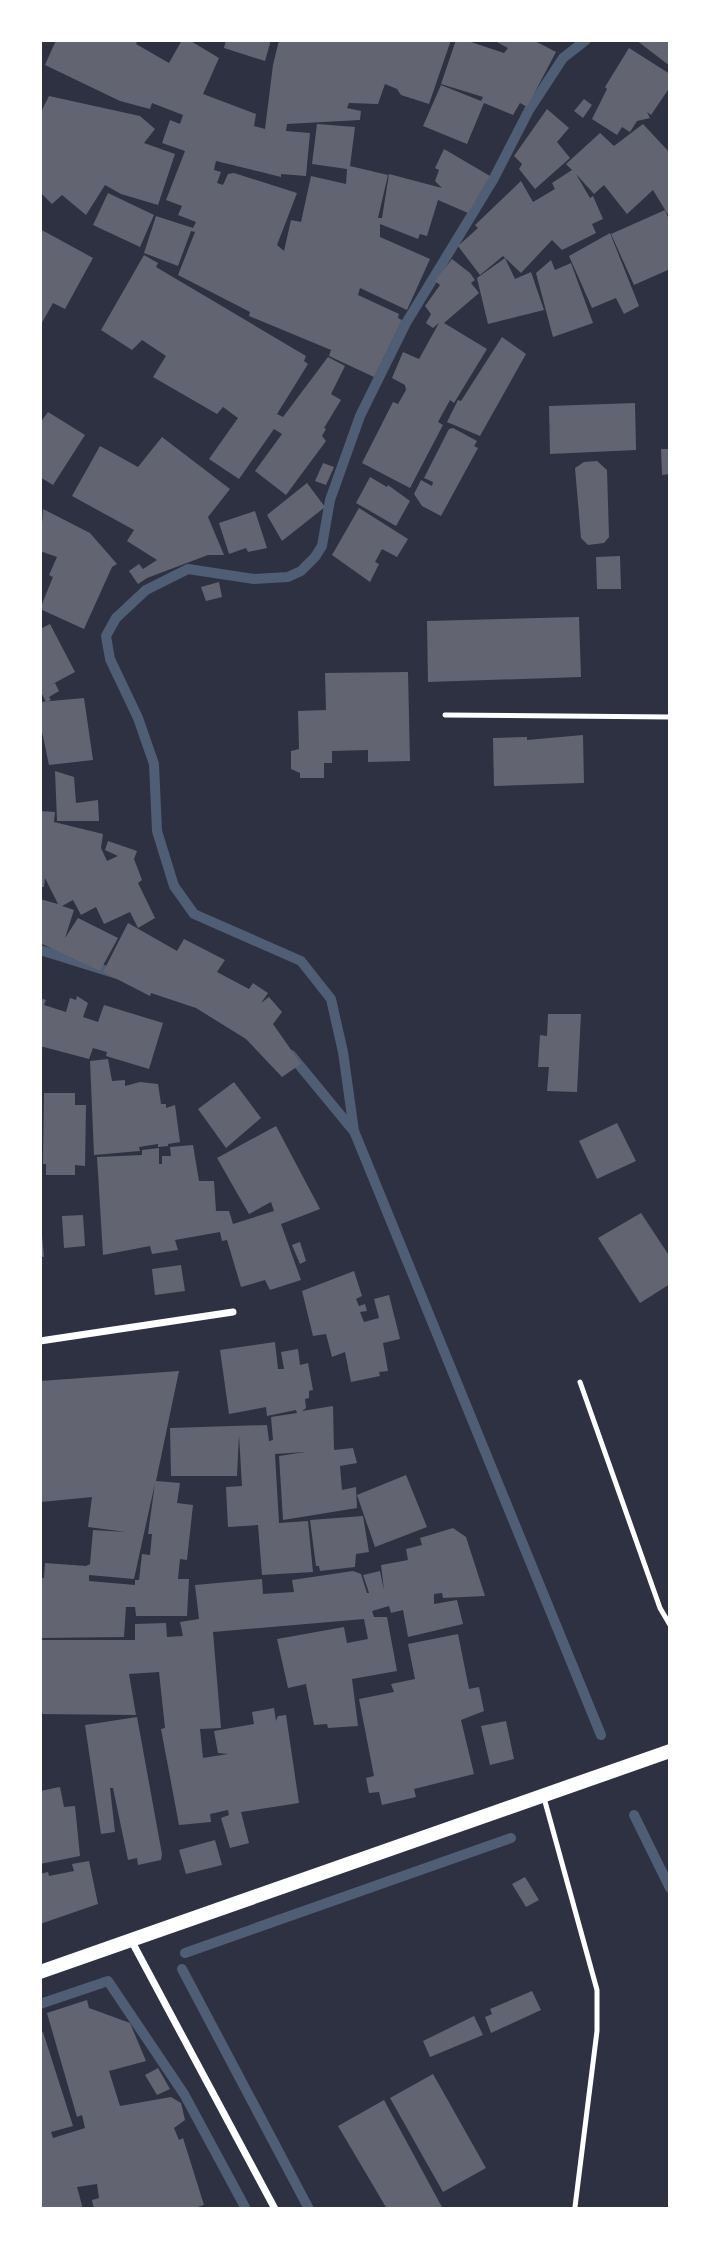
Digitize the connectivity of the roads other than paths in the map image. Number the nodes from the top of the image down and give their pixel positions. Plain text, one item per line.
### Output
1 (445, 715) dead end
2 (670, 717) edge
3 (233, 1312) dead end
4 (40, 1341) edge
5 (580, 1382) dead end
6 (670, 1625) edge
7 (670, 1751) edge
8 (544, 1795) junction
9 (131, 1939) junction
10 (40, 1972) edge
11 (575, 2207) edge
12 (275, 2209) edge

1 - 2 lane
3 - 4 street
5 - 6 lane
7 - 8 main road
8 - 9 main road
8 - 11 lane
9 - 10 main road
9 - 12 street

